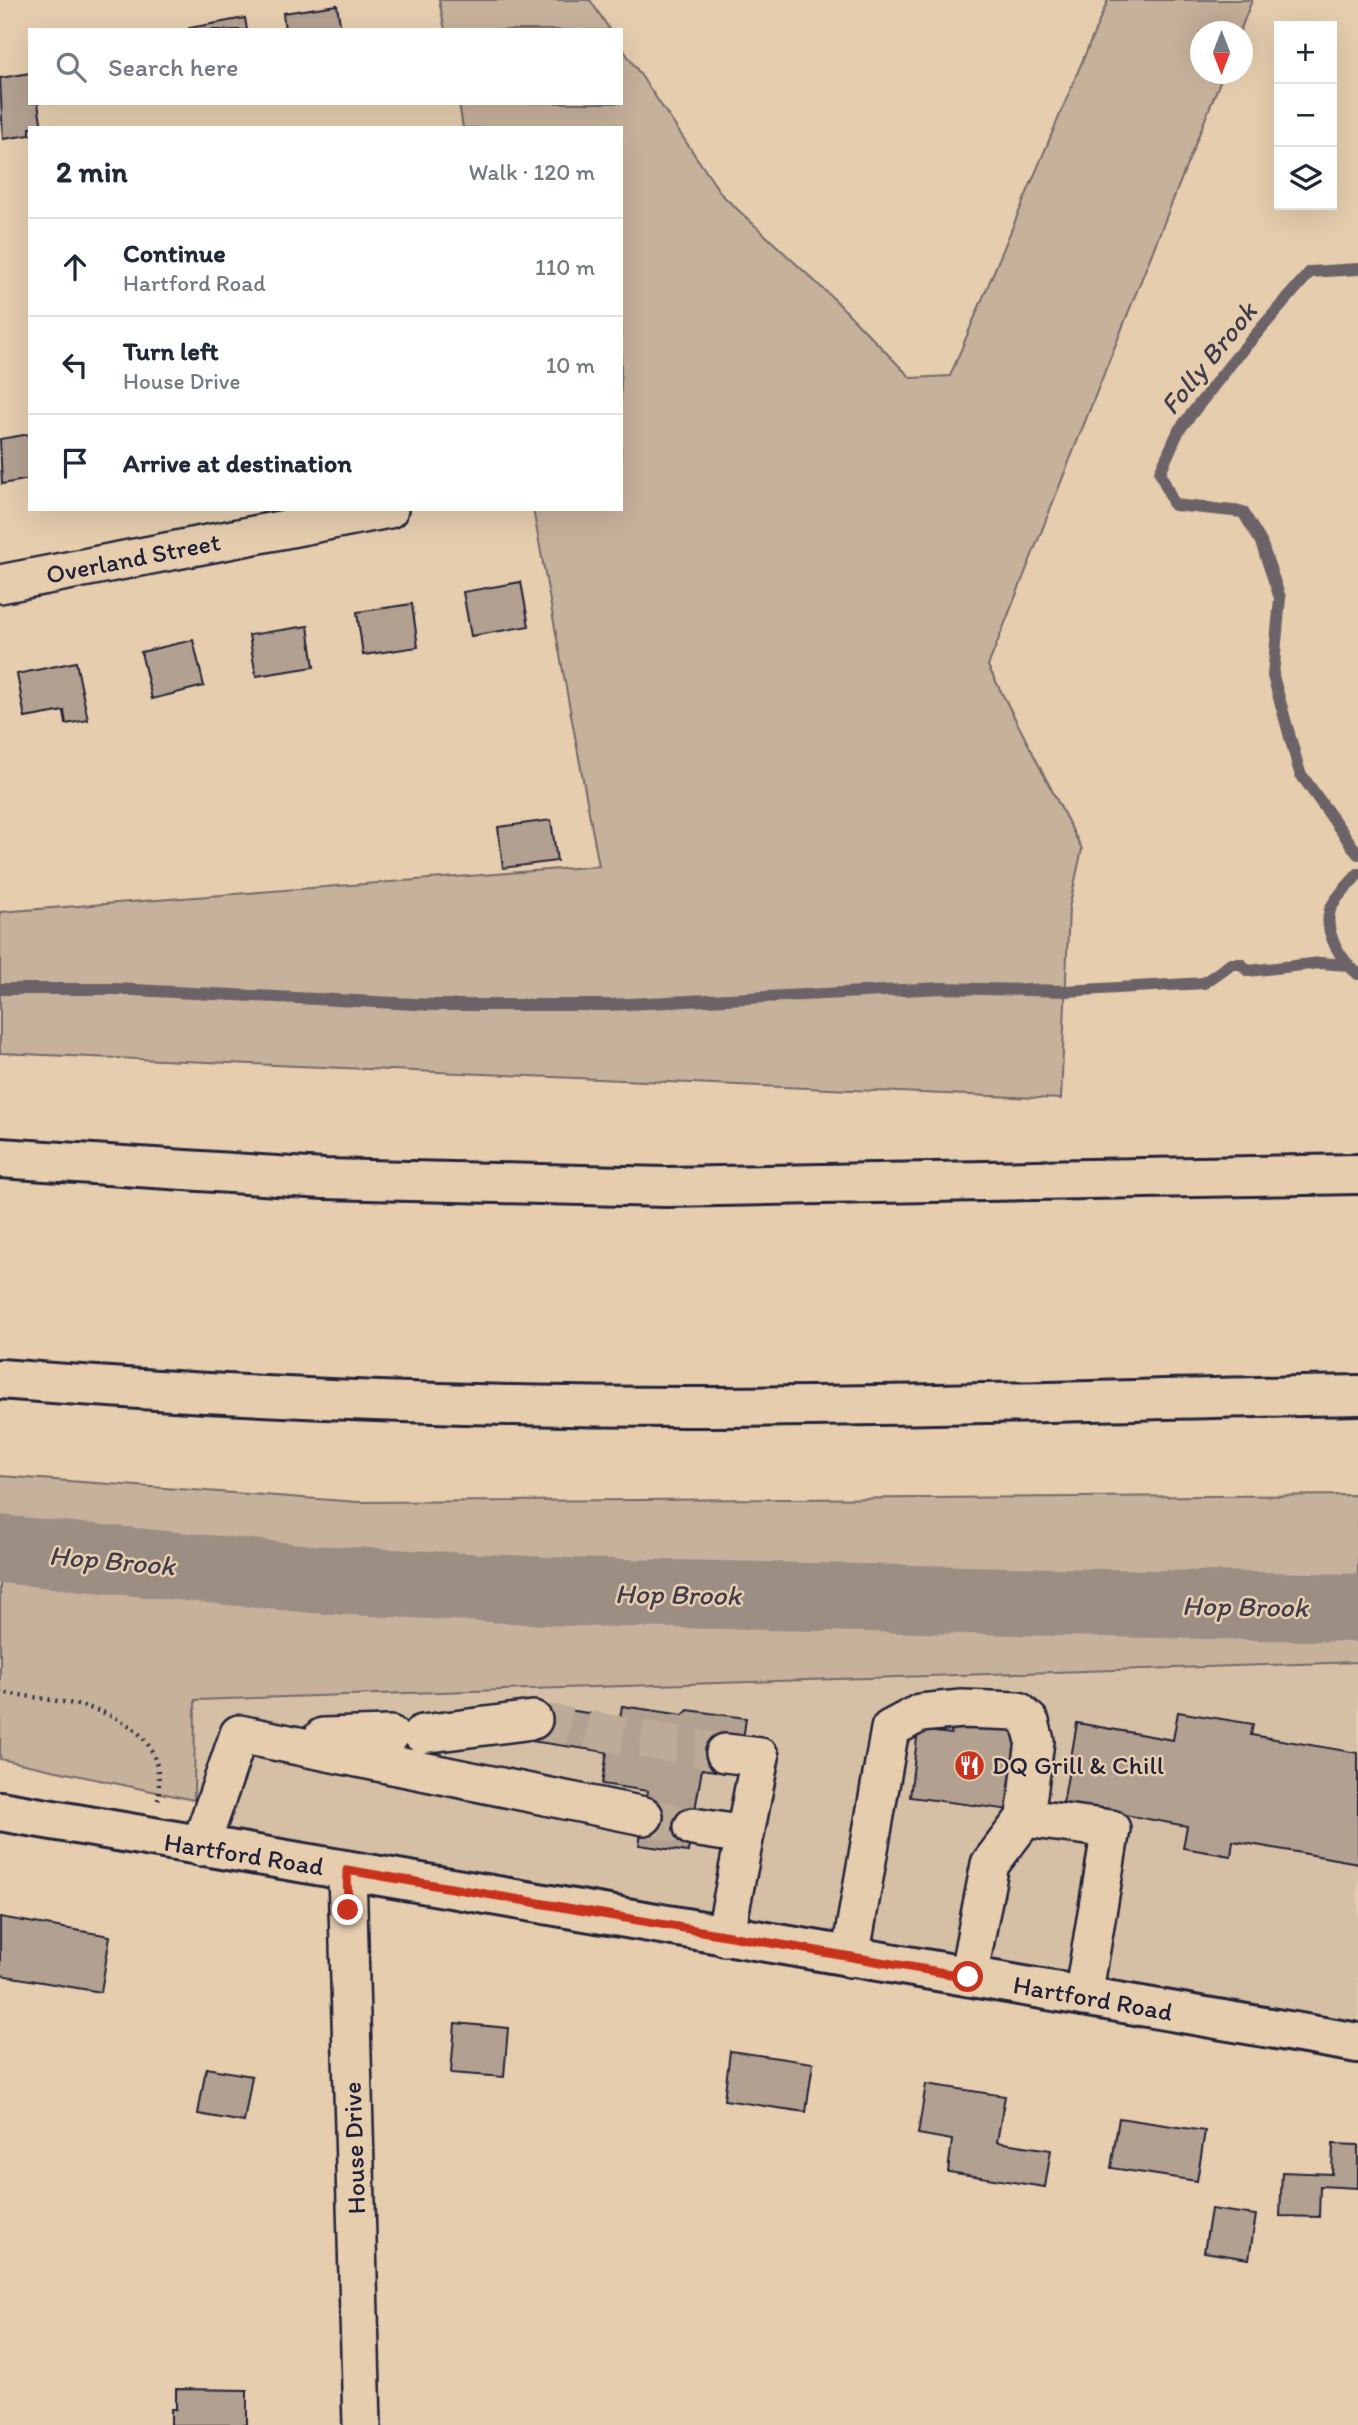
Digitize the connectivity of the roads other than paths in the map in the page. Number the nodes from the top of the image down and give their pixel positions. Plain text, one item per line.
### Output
1 (379, 511) edge
2 (0, 584) edge
3 (0, 1158) edge
4 (1358, 1174) edge
5 (0, 1379) edge
6 (1358, 1395) edge
7 (533, 1720) tunnel mouth
8 (263, 1739) junction
9 (724, 1753) tunnel mouth
10 (0, 1811) edge
11 (644, 1816) tunnel mouth
12 (1025, 1818) junction
13 (693, 1827) tunnel mouth
14 (745, 1835) junction
15 (200, 1847) junction
16 (347, 1870) junction
17 (726, 1937) junction
18 (850, 1958) junction
19 (968, 1977) junction
20 (1083, 1997) junction
21 (1358, 2043) edge
22 (362, 2425) edge

1 - 2 street, Overland Street
3 - 4 main road
5 - 6 main road
7 - 8 street
8 - 11 street
8 - 15 street
9 - 14 street
10 - 15 main road, Hartford Road
12 - 18 street
12 - 19 street
12 - 20 street
13 - 14 street
14 - 17 street
15 - 16 main road, Hartford Road
16 - 17 main road, Hartford Road
16 - 22 street, House Drive
17 - 18 main road, Hartford Road
18 - 19 main road, Hartford Road
19 - 20 main road, Hartford Road
20 - 21 main road, Hartford Road

